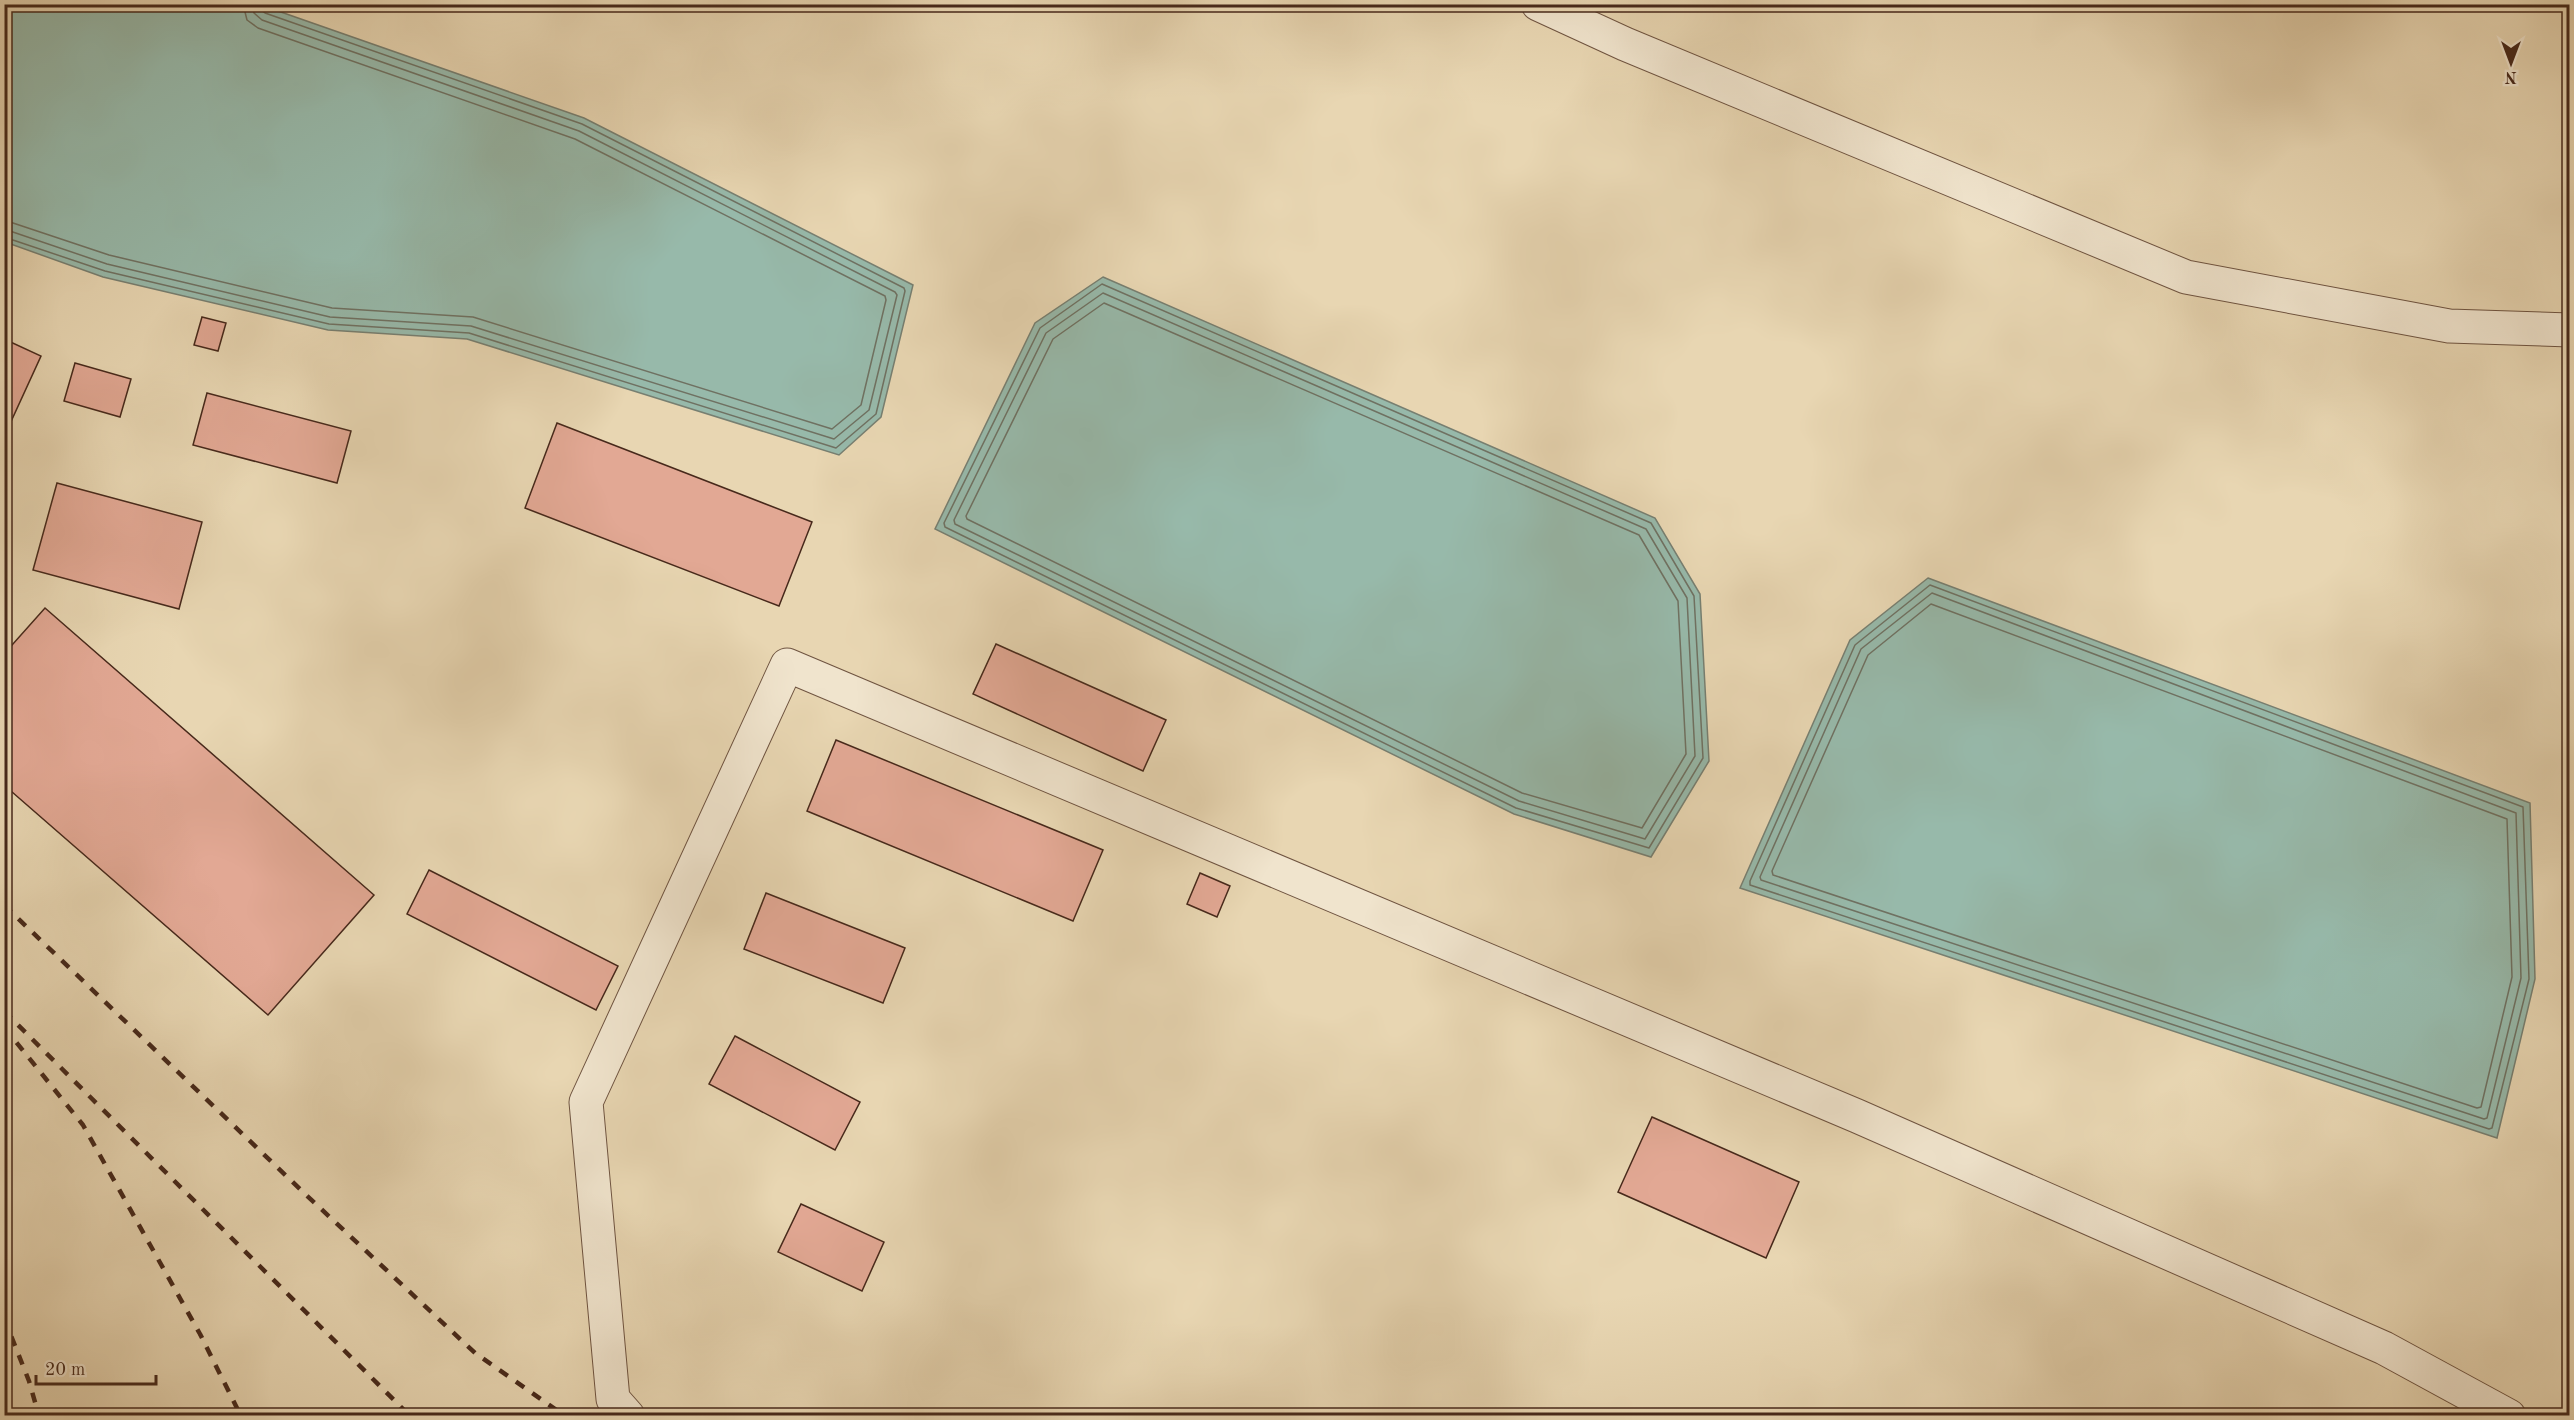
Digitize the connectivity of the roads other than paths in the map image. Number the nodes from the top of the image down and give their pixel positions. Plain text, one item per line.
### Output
1 (1538, 4) edge
2 (2570, 330) edge
3 (628, 1416) edge
4 (2509, 1416) edge

1 - 2 street
3 - 4 street

